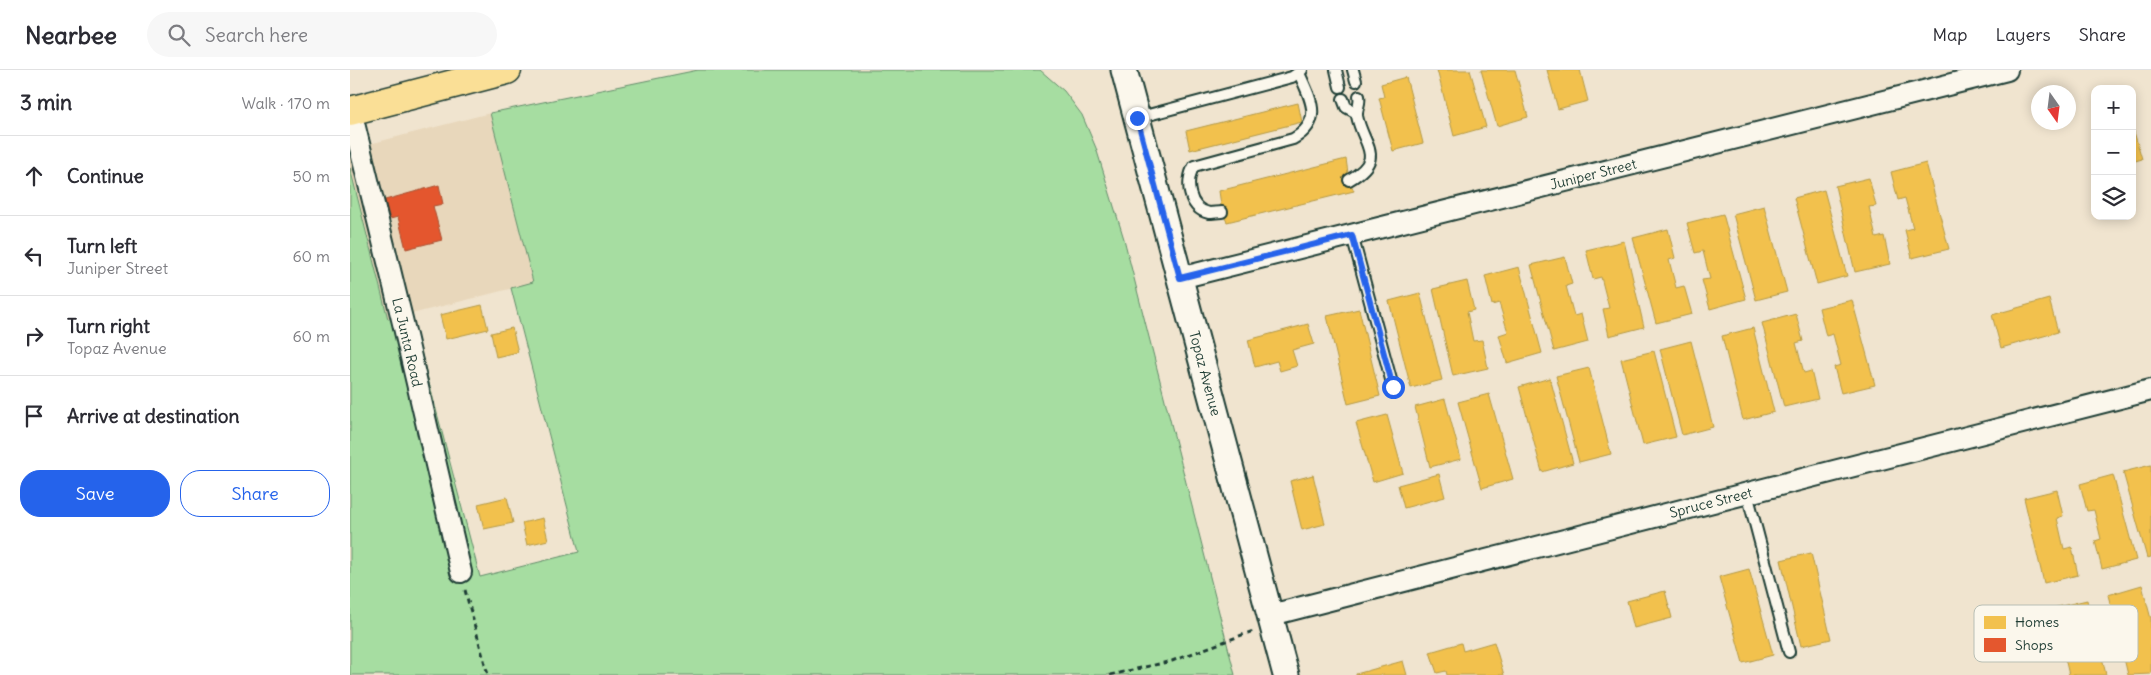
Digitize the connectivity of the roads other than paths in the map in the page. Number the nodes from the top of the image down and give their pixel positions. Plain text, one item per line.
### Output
1 (507, 70) edge
2 (1124, 70) edge
3 (1336, 70) edge
4 (1353, 70) edge
5 (2007, 70) edge
6 (1301, 72) edge
7 (1356, 81) dead end
8 (1340, 87) dead end
9 (1359, 96) dead end
10 (1343, 99) dead end
11 (350, 111) edge
12 (1357, 113) junction
13 (1137, 118) junction
14 (1350, 180) dead end
15 (1222, 212) dead end
16 (1352, 235) junction
17 (1180, 278) junction
18 (1393, 387) dead end
19 (2151, 390) edge
20 (1747, 493) junction
21 (461, 572) road end
22 (1272, 619) junction
23 (1789, 652) dead end
24 (1286, 675) edge

1 - 11 main road
2 - 13 street, Topaz Avenue
3 - 8 lane
4 - 7 lane
5 - 16 street, Juniper Street
6 - 13 lane
6 - 15 lane
9 - 12 lane
10 - 12 lane
11 - 21 street, La Junta Road
12 - 14 lane
13 - 17 street, Topaz Avenue
16 - 17 street, Juniper Street
16 - 18 lane
17 - 22 street, Topaz Avenue
19 - 20 street, Spruce Street
20 - 22 street, Spruce Street
20 - 23 lane
22 - 24 street, Topaz Avenue

